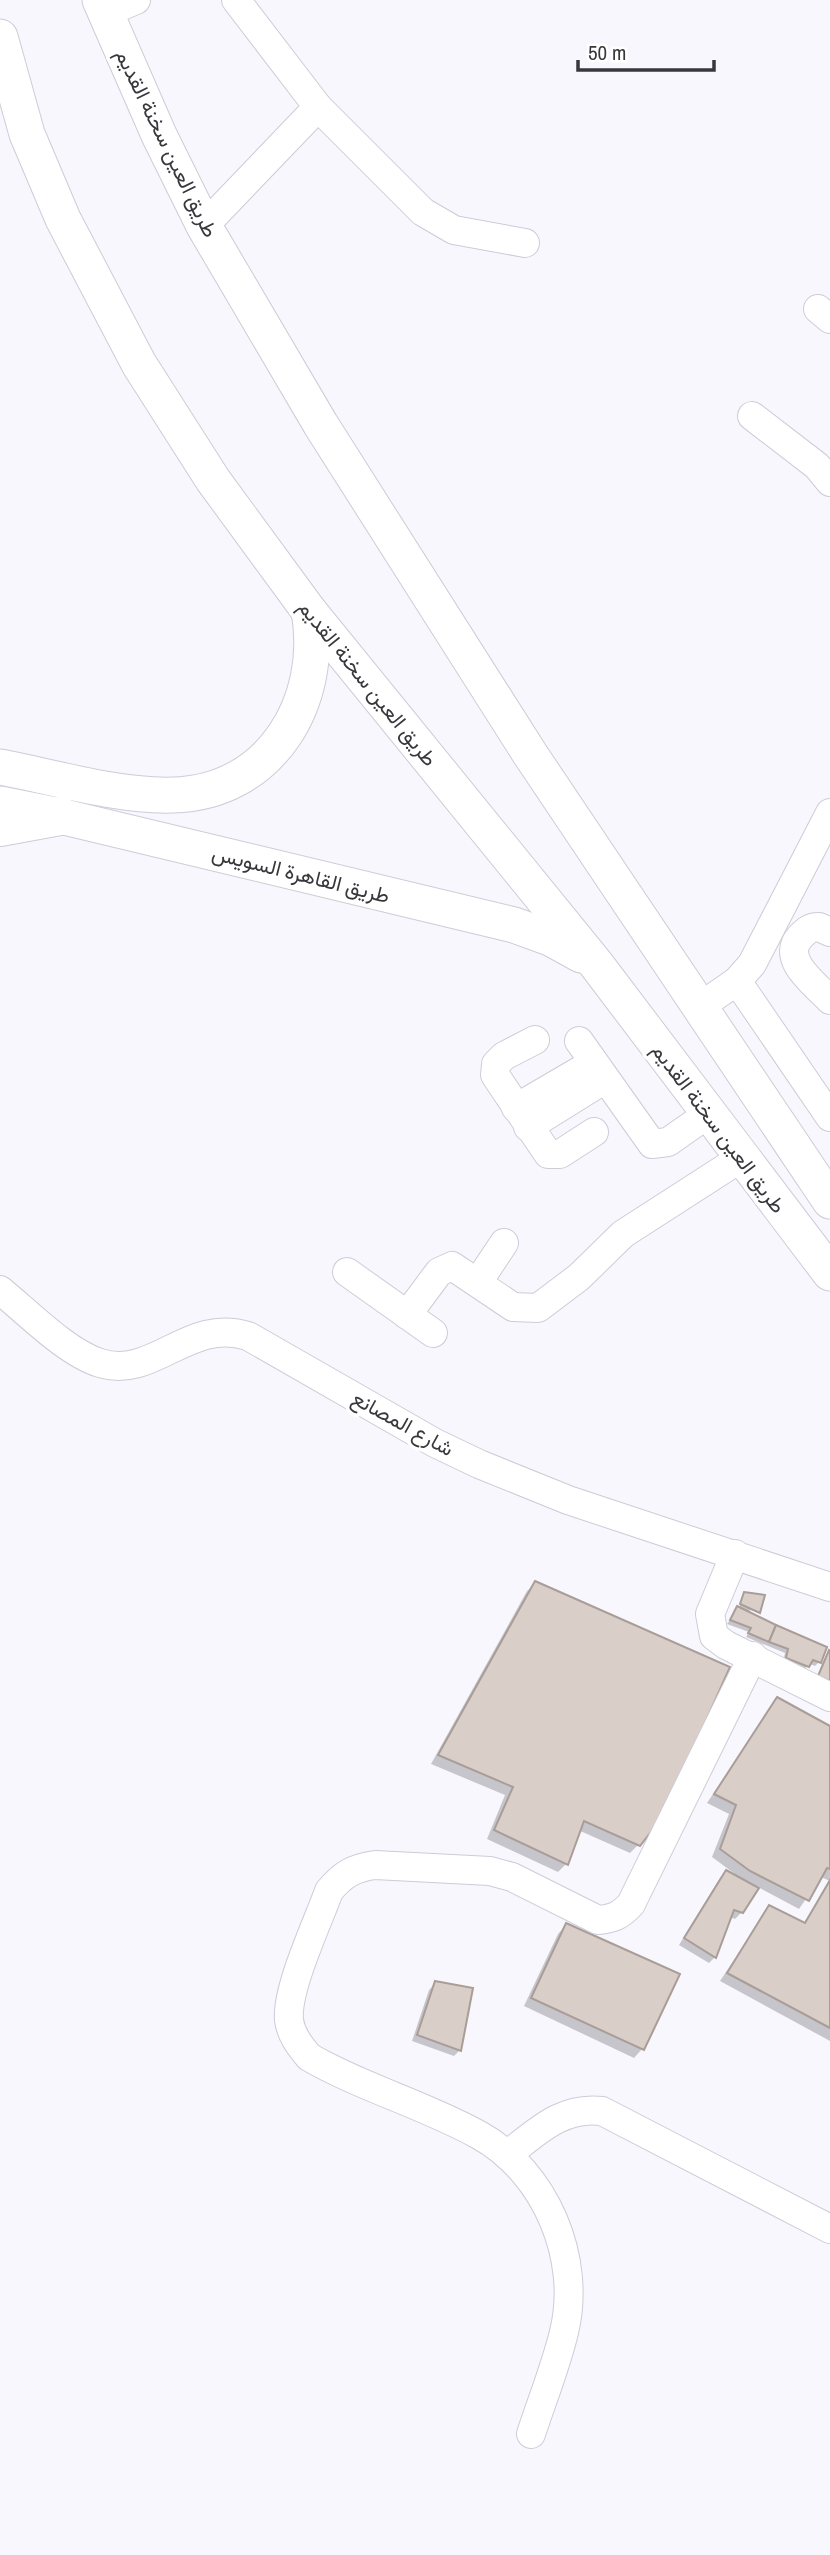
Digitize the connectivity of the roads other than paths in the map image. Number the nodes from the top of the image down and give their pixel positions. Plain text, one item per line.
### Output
1 (236, 0) edge
2 (114, 4) edge
3 (0, 37) edge
4 (318, 107) junction
5 (204, 226) junction
6 (525, 243) dead end
7 (752, 416) dead end
8 (830, 482) edge
9 (309, 611) junction
10 (0, 767) edge
11 (0, 804) edge
12 (830, 813) edge
13 (60, 816) junction
14 (0, 827) edge
15 (830, 932) edge
16 (596, 964) junction
17 (737, 981) junction
18 (830, 1000) edge
19 (698, 1008) junction
20 (535, 1040) dead end
21 (708, 1114) junction
22 (830, 1117) edge
23 (522, 1118) junction
24 (594, 1132) dead end
25 (741, 1158) junction
26 (830, 1201) edge
27 (504, 1243) dead end
28 (347, 1272) dead end
29 (830, 1273) edge
30 (478, 1282) junction
31 (0, 1290) edge
32 (407, 1315) junction
33 (433, 1334) dead end
34 (735, 1554) junction
35 (828, 1582) edge
36 (752, 1656) junction
37 (830, 1698) edge
38 (507, 2155) junction
39 (830, 2229) edge
40 (531, 2434) dead end

1 - 4 street
2 - 5 main road, طريق العين سخنة القديم
3 - 9 main road, طريق العين سخنة القديم
4 - 5 street
4 - 6 street
5 - 19 main road, طريق العين سخنة القديم
7 - 8 street
9 - 10 main road
9 - 16 main road, طريق العين سخنة القديم
11 - 13 main road, طريق القاهرة السويس
12 - 17 street
13 - 14 highway
13 - 16 main road, طريق القاهرة السويس
15 - 18 street
16 - 21 main road, طريق العين سخنة القديم
17 - 19 street
17 - 22 street
19 - 26 main road, طريق العين سخنة القديم
20 - 23 street
21 - 23 street
21 - 25 main road, طريق العين سخنة القديم
23 - 24 street
25 - 29 main road, طريق العين سخنة القديم
25 - 30 street
27 - 30 street
28 - 32 street
30 - 32 street
31 - 34 street, شارع المصانع
32 - 33 street
34 - 35 street, شارع المصانع
34 - 36 street
36 - 37 street
36 - 38 street
38 - 39 street
38 - 40 street

